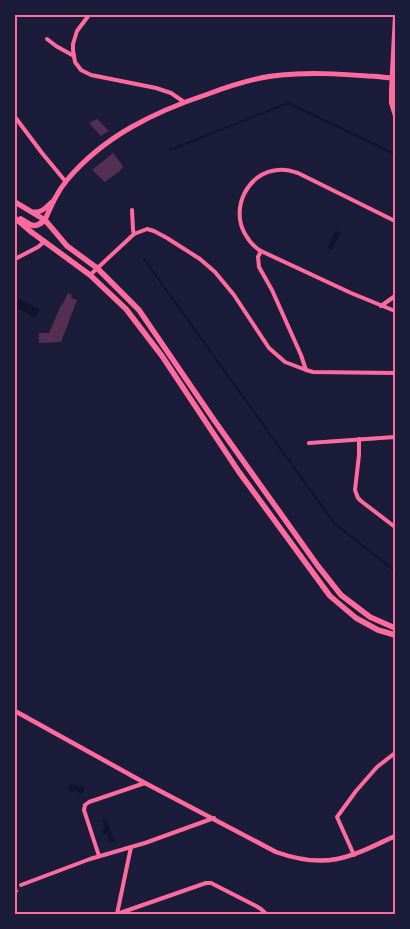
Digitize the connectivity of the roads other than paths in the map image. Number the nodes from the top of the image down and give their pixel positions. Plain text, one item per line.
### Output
1 (89, 15) edge
2 (189, 15) edge
3 (222, 15) edge
4 (395, 15) edge
5 (47, 39) dead end
6 (74, 56) junction
7 (393, 78) edge
8 (184, 102) junction
9 (395, 116) edge
10 (15, 118) edge
11 (66, 182) junction
12 (55, 198) junction
13 (15, 202) edge
14 (132, 210) dead end
15 (34, 212) junction
16 (15, 217) edge
17 (45, 220) junction
18 (395, 221) edge
19 (134, 234) junction
20 (45, 241) junction
21 (261, 251) junction
22 (15, 259) edge
23 (97, 268) junction
24 (90, 275) junction
25 (395, 296) edge
26 (381, 306) junction
27 (395, 311) edge
28 (306, 370) junction
29 (395, 373) edge
30 (395, 437) edge
31 (359, 440) junction
32 (309, 443) dead end
33 (395, 527) edge
34 (395, 628) edge
35 (395, 635) edge
36 (15, 711) edge
37 (395, 753) edge
38 (145, 782) junction
39 (214, 818) junction
40 (395, 836) edge
41 (131, 847) junction
42 (354, 855) junction
43 (99, 856) junction
44 (21, 885) road end
45 (117, 914) edge
46 (266, 914) edge

1 - 6 street
2 - 3 street
4 - 7 street
5 - 6 street
6 - 8 street
7 - 8 main road
7 - 9 street
8 - 11 main road
10 - 11 street
11 - 12 main road
12 - 15 main road
12 - 17 main road
13 - 15 main road
14 - 19 street
15 - 17 main road
16 - 17 main road
16 - 20 main road
17 - 23 main road
18 - 21 street
19 - 23 street
19 - 28 street
20 - 22 street
20 - 24 main road
21 - 26 street
21 - 28 street
23 - 24 street
23 - 34 main road
24 - 35 main road
25 - 26 street
26 - 27 street
28 - 29 street
30 - 31 street
31 - 32 street
31 - 33 street
36 - 38 street
37 - 42 street
38 - 39 street
38 - 43 street
39 - 41 street
39 - 42 street
40 - 42 street
41 - 43 street
41 - 45 street
43 - 44 street
45 - 46 street

